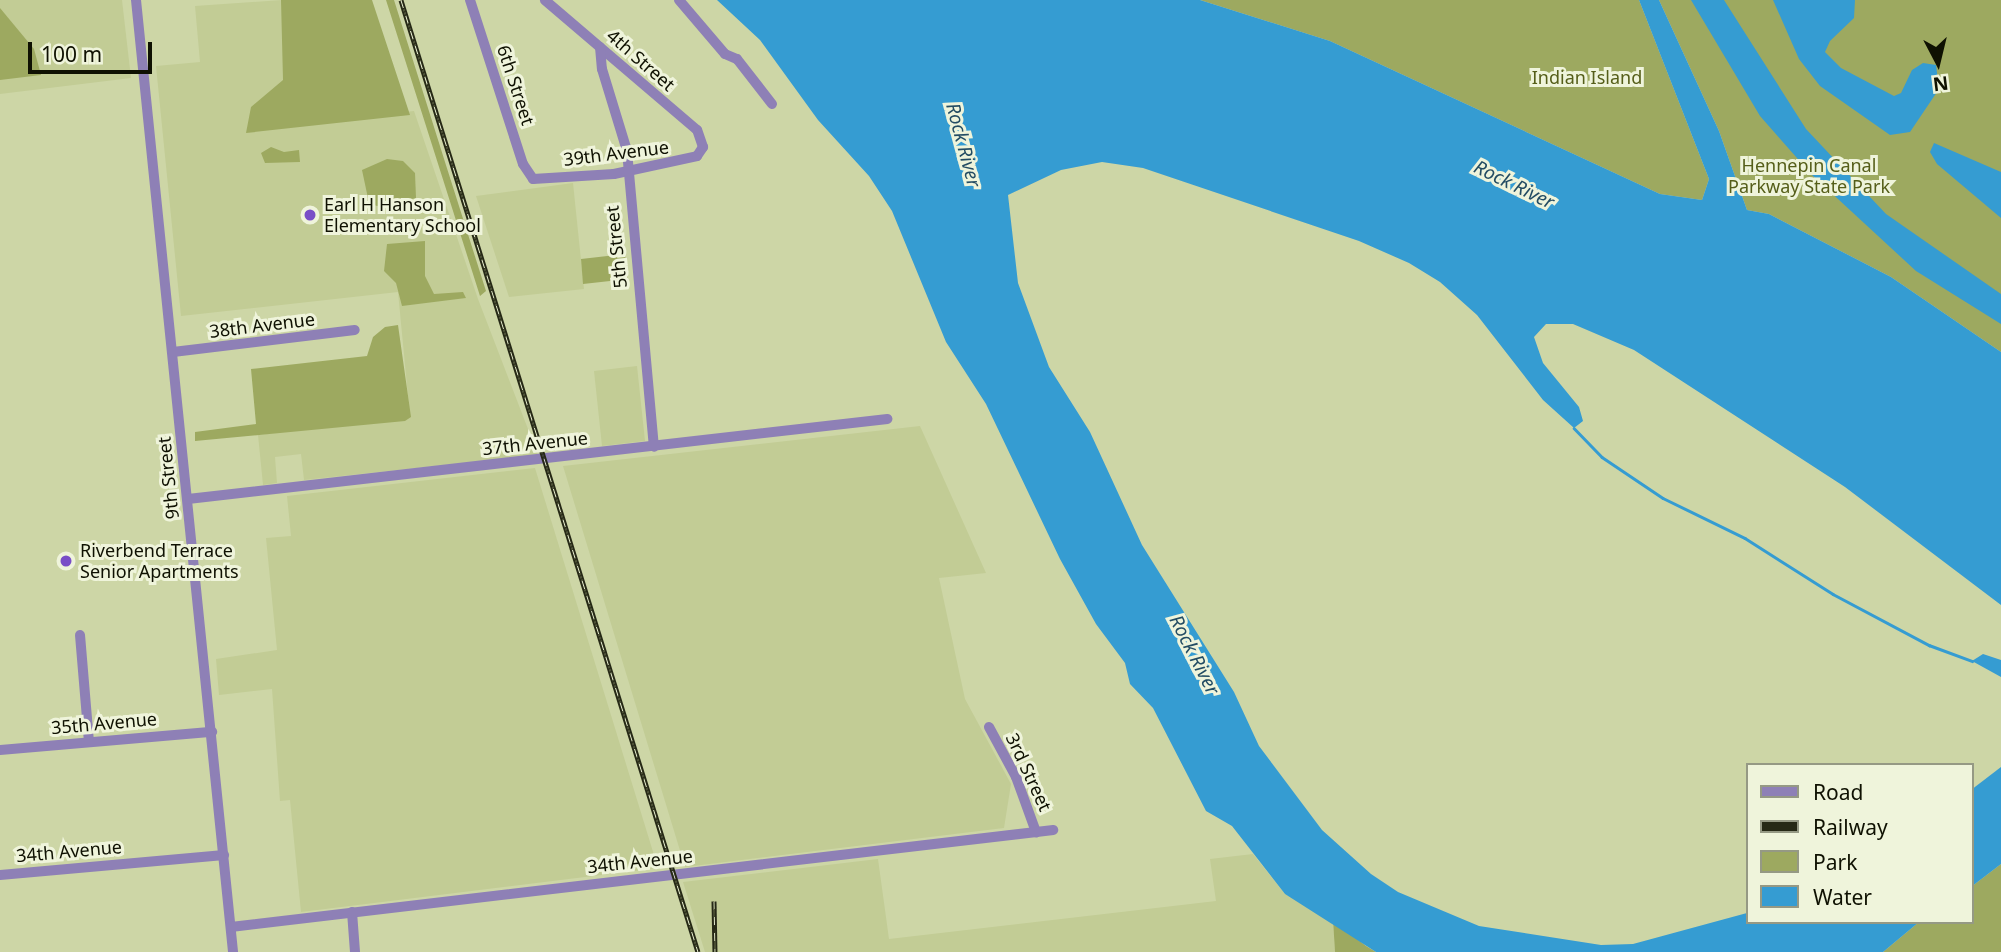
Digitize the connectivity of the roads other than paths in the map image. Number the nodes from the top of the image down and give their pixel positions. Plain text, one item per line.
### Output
1 (136, 0) edge
2 (470, 0) edge
3 (545, 0) edge
4 (679, 0) edge
5 (600, 47) junction
6 (772, 104) dead end
7 (701, 152) joint
8 (628, 172) junction
9 (533, 179) joint
10 (355, 330) dead end
11 (173, 352) junction
12 (887, 419) dead end
13 (654, 447) junction
14 (188, 499) junction
15 (80, 635) dead end
16 (989, 727) dead end
17 (212, 732) junction
18 (89, 742) junction
19 (0, 750) edge
20 (1053, 830) dead end
21 (1036, 832) junction
22 (224, 855) junction
23 (0, 875) edge
24 (352, 912) junction
25 (230, 927) junction
26 (233, 952) edge
27 (355, 952) edge

1 - 11 street, 9th Street
2 - 9 street, 6th Street
3 - 5 street, 4th Street
4 - 6 street
5 - 7 street, 4th Street
5 - 8 street, 5th Street
7 - 8 street, 39th Avenue
8 - 9 street, 39th Avenue
8 - 13 street, 5th Street
10 - 11 street, 38th Avenue
11 - 14 street, 9th Street
12 - 13 street, 37th Avenue
13 - 14 street, 37th Avenue
14 - 17 street, 9th Street
15 - 18 street
16 - 21 street, 3rd Street
17 - 18 street, 35th Avenue
17 - 22 street, 9th Street
18 - 19 street, 35th Avenue
20 - 21 street, 34th Avenue
21 - 24 street, 34th Avenue
22 - 23 street, 34th Avenue
22 - 25 street, 9th Street
24 - 25 street, 34th Avenue
24 - 27 street
25 - 26 street, 9th Street

